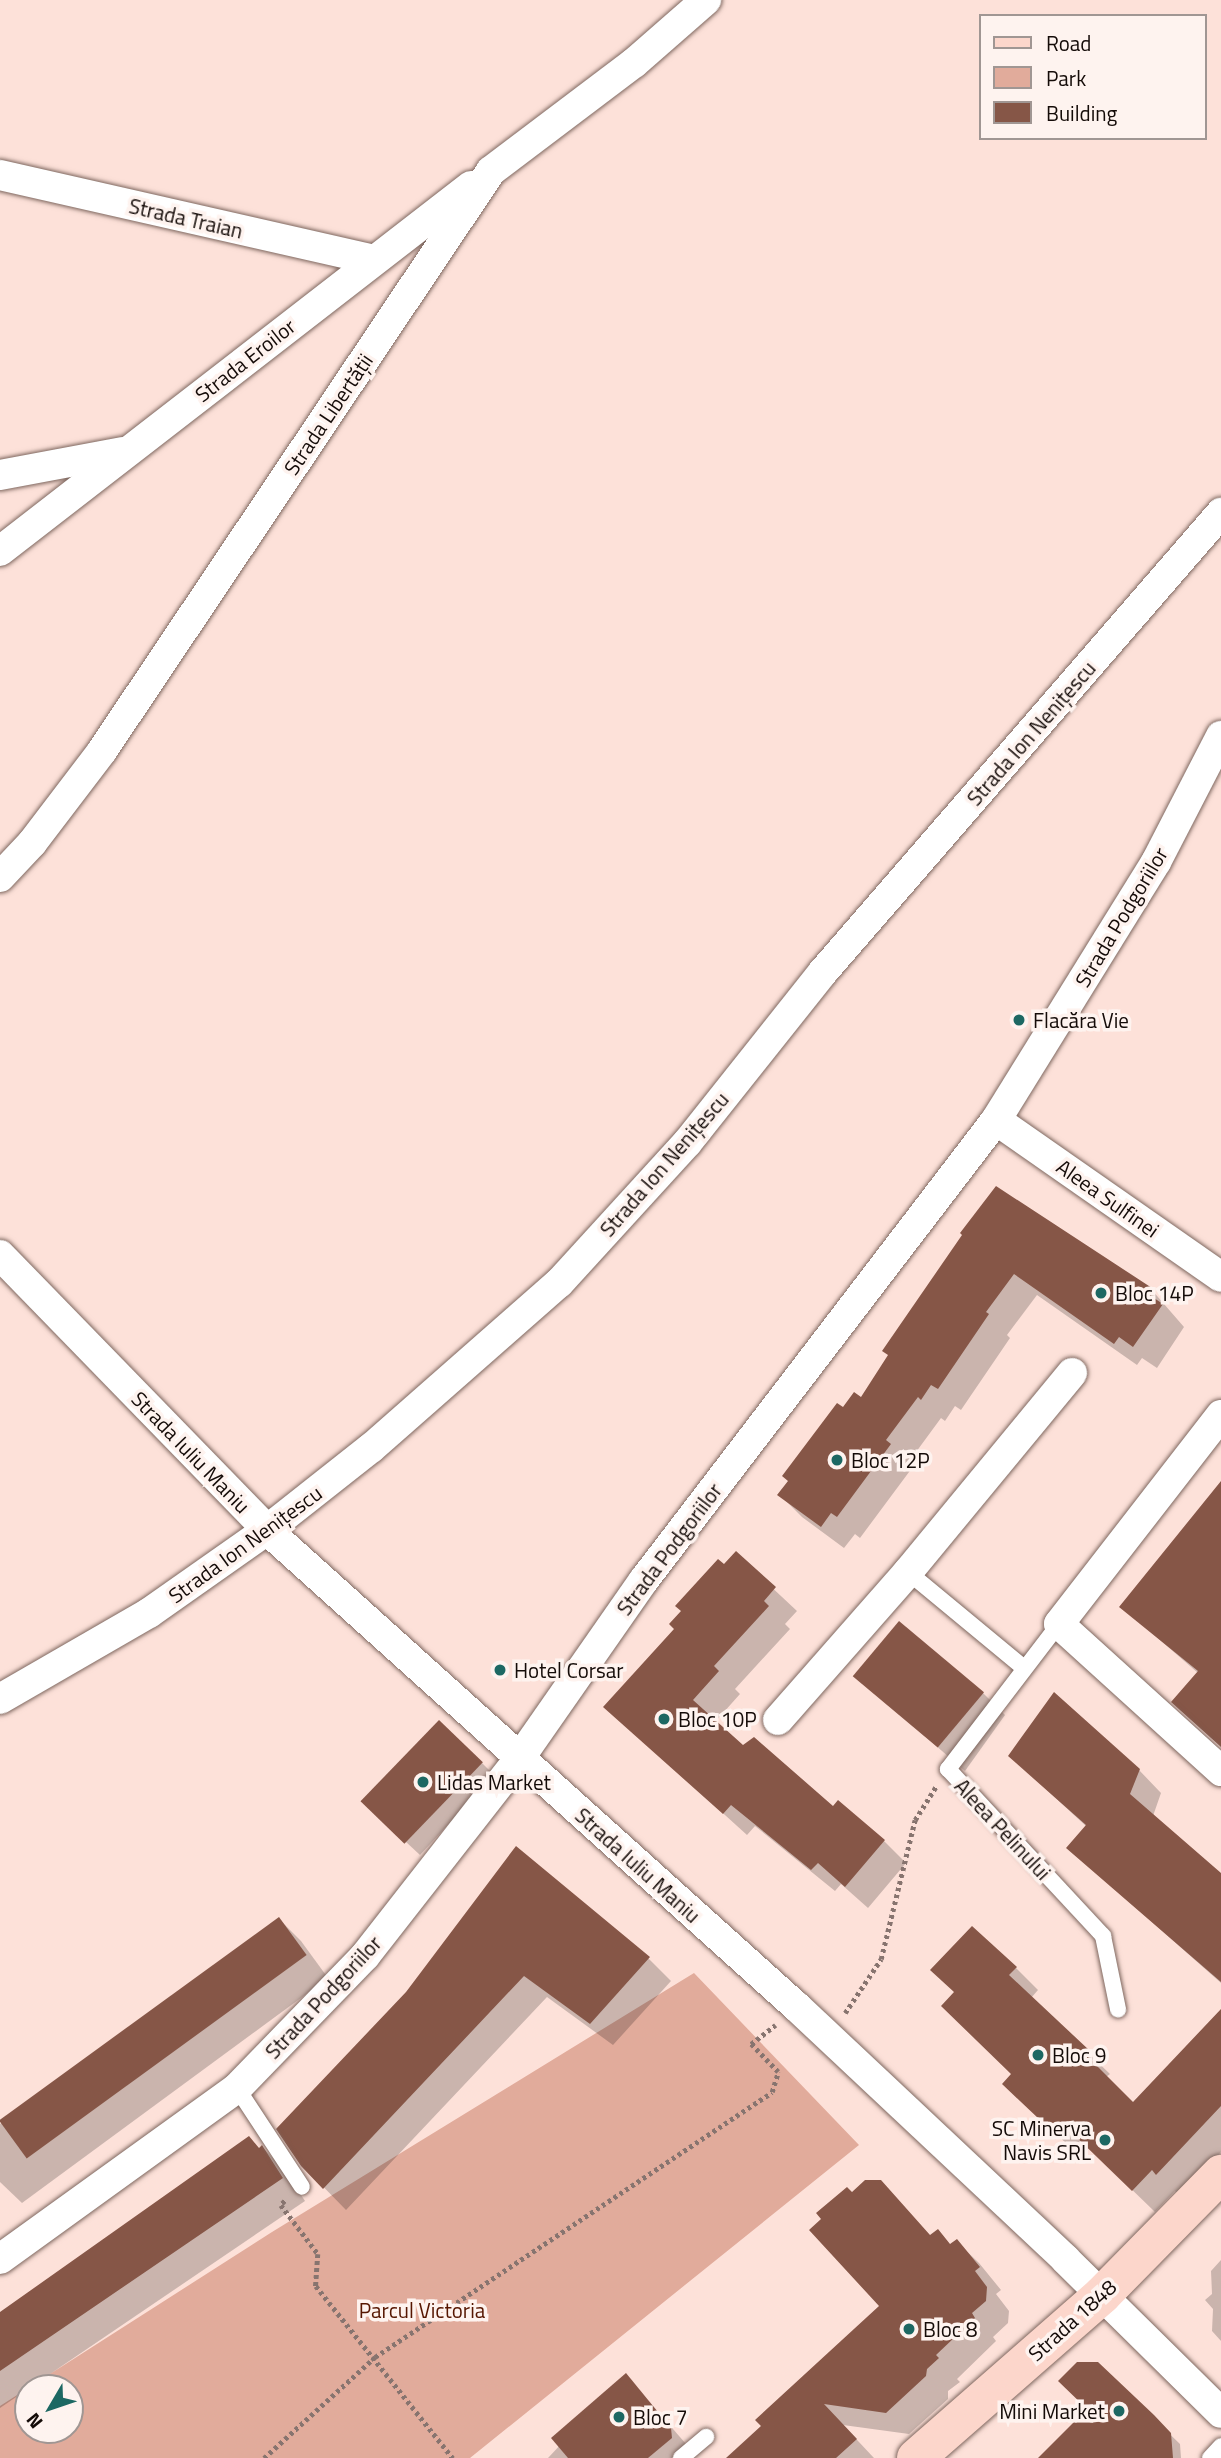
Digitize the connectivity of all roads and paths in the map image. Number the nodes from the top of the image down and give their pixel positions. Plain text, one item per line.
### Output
1 (706, 0) edge
2 (491, 171) junction
3 (0, 175) edge
4 (373, 260) junction
5 (127, 452) junction
6 (0, 475) edge
7 (1221, 513) edge
8 (0, 551) edge
9 (1221, 736) edge
10 (0, 877) edge
11 (996, 1120) junction
12 (0, 1255) edge
13 (1221, 1277) edge
14 (1072, 1373) dead end
15 (1221, 1415) edge
16 (267, 1530) junction
17 (908, 1572) junction
18 (1059, 1624) junction
19 (1023, 1667) junction
20 (0, 1699) edge
21 (778, 1720) dead end
22 (519, 1759) junction
23 (948, 1769) junction
24 (1221, 1771) edge
25 (797, 2007) junction
26 (1118, 2010) dead end
27 (829, 2037) junction
28 (237, 2088) junction
29 (1221, 2174) edge
30 (302, 2187) joint
31 (0, 2259) edge
32 (1102, 2295) junction
33 (375, 2357) junction
34 (1221, 2413) edge
35 (706, 2437) dead end
36 (1221, 2446) edge
37 (264, 2458) edge
38 (453, 2458) edge
39 (681, 2458) edge
40 (916, 2458) edge
41 (1210, 2458) edge

1 - 2 street, Strada Libertății
2 - 4 street, Strada Eroilor
2 - 10 street, Strada Libertății
3 - 4 street, Strada Traian
4 - 5 street, Strada Eroilor
5 - 6 street
5 - 8 street, Strada Eroilor
7 - 16 street, Strada Ion Nenițescu
9 - 11 street, Strada Podgoriilor
11 - 13 street, Aleea Sulfinei
11 - 22 street, Strada Podgoriilor
12 - 16 street, Strada Iuliu Maniu
14 - 17 street
15 - 18 street, Aleea Pelinului
16 - 20 street, Strada Ion Nenițescu
16 - 22 street, Strada Iuliu Maniu
17 - 19 lane
17 - 21 street
18 - 19 lane, Aleea Pelinului
18 - 24 street
19 - 23 lane, Aleea Pelinului
22 - 25 street, Strada Iuliu Maniu
22 - 28 street, Strada Podgoriilor
23 - 26 lane, Aleea Pelinului
23 - 27 path
25 - 27 street, Strada Iuliu Maniu
25 - 33 path
27 - 32 street, Strada Iuliu Maniu
28 - 30 lane
28 - 31 street, Strada Podgoriilor
29 - 32 main road, Strada 1848
30 - 33 path
32 - 34 street, Strada Iuliu Maniu
32 - 40 main road, Strada 1848
33 - 37 path
33 - 38 path
35 - 39 lane
36 - 41 lane

